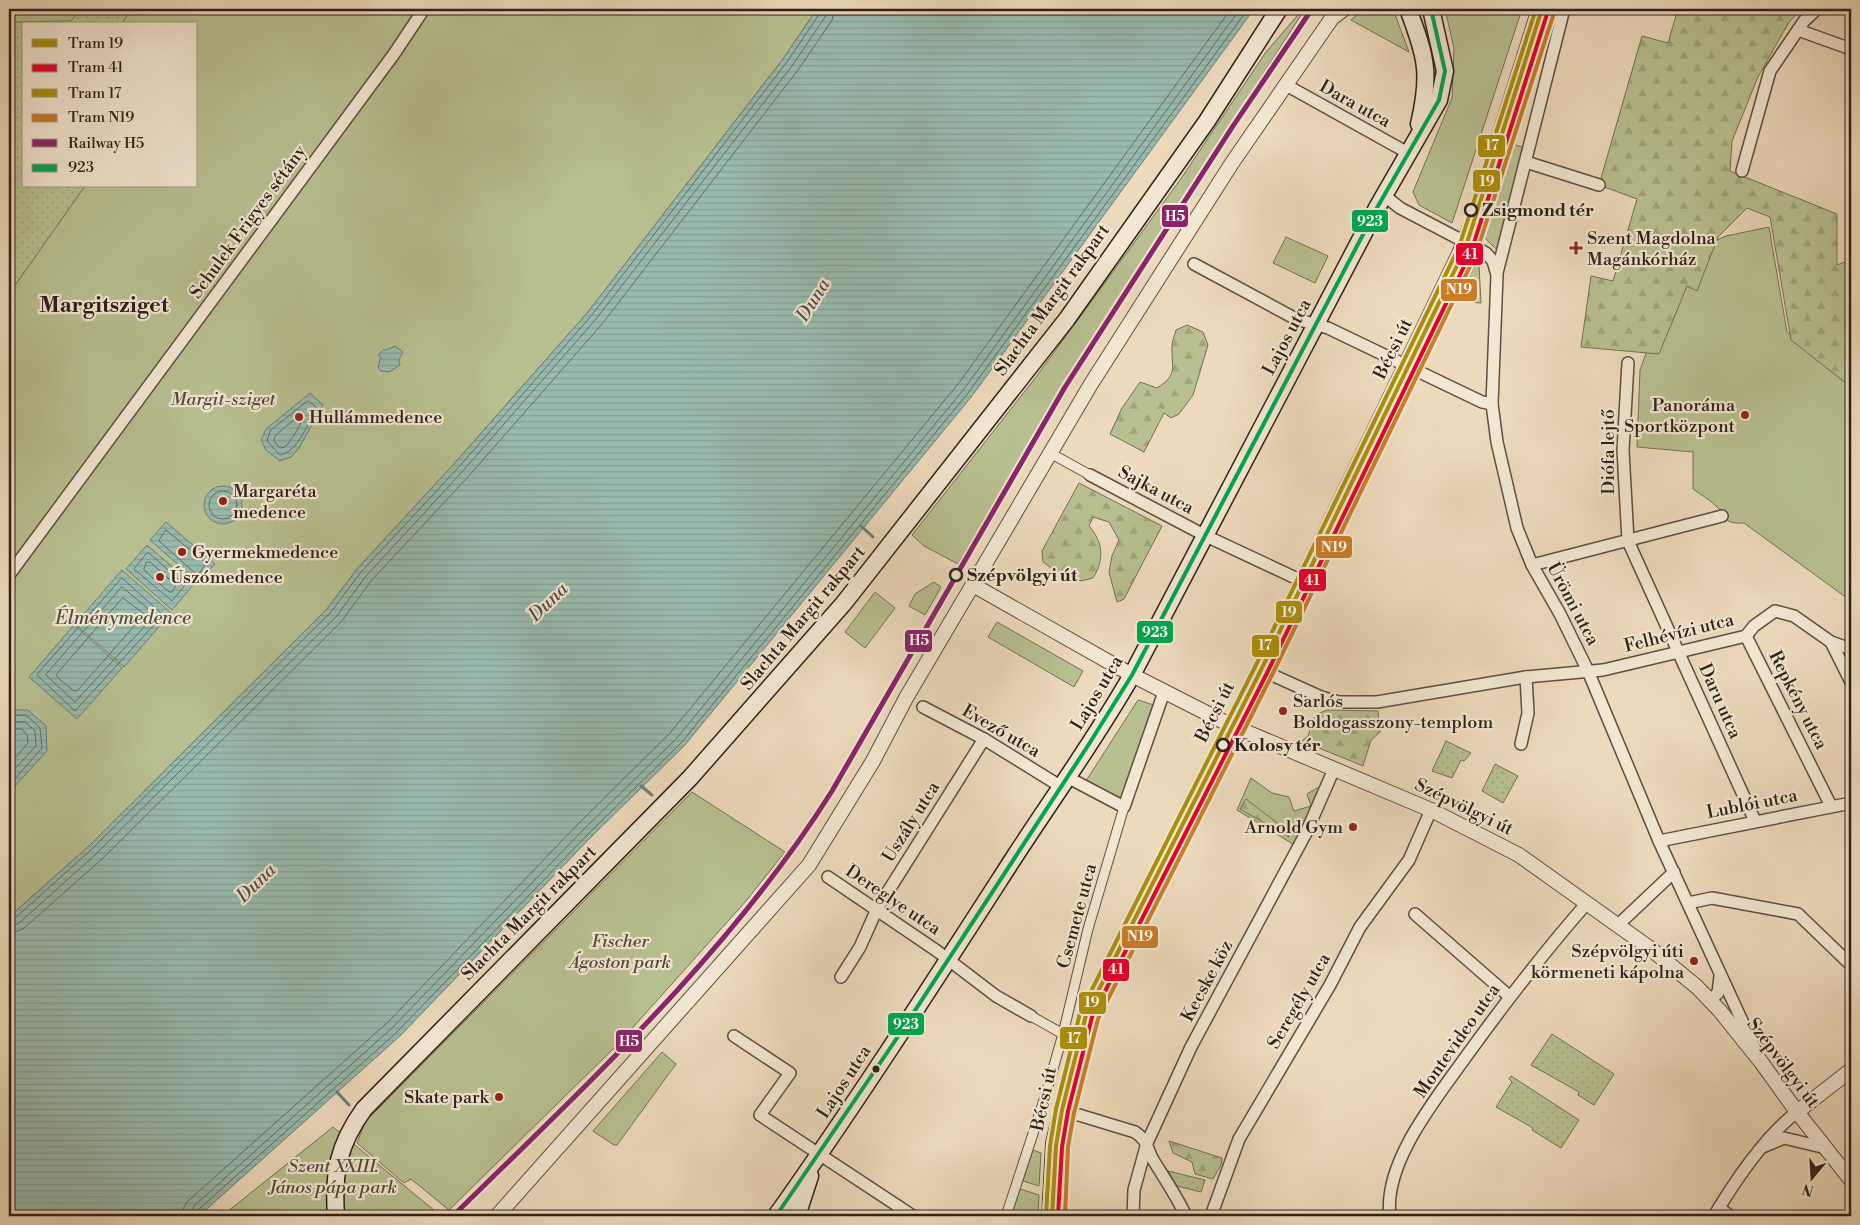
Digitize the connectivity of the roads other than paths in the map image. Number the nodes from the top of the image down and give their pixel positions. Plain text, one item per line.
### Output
1 (424, 9) edge
2 (1279, 9) edge
3 (1344, 9) edge
4 (1408, 9) edge
5 (1431, 9) edge
6 (1539, 9) edge
7 (1564, 9) edge
8 (1817, 9) edge
9 (1333, 13) edge
10 (1798, 30) junction
11 (1851, 49) edge
12 (1286, 85) junction
13 (1416, 138) junction
14 (1408, 153) junction
15 (1526, 162) junction
16 (1742, 170) dead end
17 (1598, 185) dead end
18 (1385, 196) junction
19 (1465, 240) junction
20 (1194, 264) dead end
21 (1497, 275) junction
22 (1317, 324) junction
23 (1628, 363) dead end
24 (1406, 365) junction
25 (1492, 404) junction
26 (1050, 453) junction
27 (1090, 475) joint
28 (1722, 516) dead end
29 (1206, 536) junction
30 (1628, 541) junction
31 (1532, 565) junction
32 (9, 575) edge
33 (1302, 581) junction
34 (973, 584) junction
35 (1746, 636) junction
36 (1831, 642) junction
37 (1851, 649) edge
38 (1679, 652) junction
39 (1259, 669) junction
40 (1588, 671) junction
41 (1132, 675) junction
42 (1526, 677) junction
43 (1851, 682) edge
44 (1164, 692) junction
45 (923, 707) dead end
46 (1230, 725) junction
47 (984, 739) junction
48 (1521, 744) dead end
49 (1334, 769) junction
50 (1063, 781) junction
51 (1851, 803) edge
52 (1831, 806) junction
53 (1124, 807) junction
54 (1431, 810) junction
55 (1755, 821) junction
56 (1660, 841) junction
57 (1674, 872) junction
58 (828, 877) dead end
59 (1587, 903) junction
60 (1688, 903) junction
61 (877, 910) junction
62 (1415, 914) dead end
63 (1618, 925) junction
64 (948, 960) junction
65 (1851, 965) edge
66 (1720, 976) junction
67 (841, 977) dead end
68 (1509, 996) junction
69 (1710, 1000) junction
70 (1031, 1016) joint
71 (1063, 1034) junction
72 (734, 1036) dead end
73 (1761, 1062) junction
74 (1851, 1070) edge
75 (1797, 1112) junction
76 (1079, 1115) dead end
77 (1148, 1143) junction
78 (1764, 1147) junction
79 (1826, 1148) junction
80 (817, 1160) junction
81 (1851, 1180) edge
82 (792, 1195) junction
83 (1716, 1212) edge
84 (336, 1216) edge
85 (498, 1216) edge
86 (776, 1216) edge
87 (782, 1216) edge
88 (797, 1216) edge
89 (912, 1216) edge
90 (1006, 1216) edge
91 (1049, 1216) edge
92 (1133, 1216) edge
93 (1186, 1216) edge
94 (1211, 1216) edge
95 (1390, 1216) edge
96 (1730, 1216) edge

1 - 32 street, Schulek Frigyes sétány
2 - 84 main road, Slachta Margit rakpart
3 - 9 street
4 - 13 main road
5 - 13 main road
6 - 19 street
7 - 15 street
8 - 10 street
9 - 12 street
10 - 11 street
10 - 16 street
12 - 14 street, Dara utca
12 - 26 street
13 - 14 main road, Lajos utca
14 - 18 main road, Lajos utca
15 - 17 street
15 - 21 street
18 - 19 street
18 - 22 main road, Lajos utca
19 - 21 street, Ürömi utca
19 - 24 street, Bécsi út
20 - 22 street
21 - 25 street, Ürömi utca
22 - 24 street
22 - 29 main road, Lajos utca
23 - 30 street, Diófa lejtő
24 - 25 street
24 - 33 street, Bécsi út
25 - 31 street, Ürömi utca
26 - 27 street, Sajka utca
26 - 34 street
27 - 29 street, Sajka utca
28 - 30 street
29 - 33 street, Sajka utca
29 - 41 main road, Lajos utca
30 - 31 street
30 - 38 street, Daru utca
31 - 40 street, Ürömi utca
33 - 39 street, Bécsi út
34 - 41 street, Szépvölgyi út
34 - 85 street
35 - 36 street, Felhévízi utca
35 - 38 street, Felhévízi utca
35 - 52 street, Repkény utca
36 - 37 street, Felhévízi utca
36 - 43 street
38 - 40 street, Felhévízi utca
38 - 55 street, Daru utca
39 - 42 street, Felhévízi utca
39 - 46 street, Bécsi út
40 - 42 street, Felhévízi utca
40 - 56 street, Ürömi utca
41 - 44 street, Szépvölgyi út
41 - 50 main road, Lajos utca
42 - 48 street
44 - 46 street, Szépvölgyi út
44 - 53 street
45 - 47 street, Evező utca
46 - 49 street, Szépvölgyi út
46 - 91 street, Bécsi út
47 - 50 street, Evező utca
47 - 61 street, Uszály utca
49 - 54 street, Szépvölgyi út
49 - 77 street, Kecske köz
50 - 53 street
50 - 64 main road, Lajos utca
51 - 52 street, Lublói utca
52 - 55 street, Lublói utca
53 - 71 street, Csemete utca
54 - 59 street, Szépvölgyi út
54 - 94 street, Seregély utca
55 - 56 street, Lublói utca
56 - 57 street, Ürömi utca
57 - 60 street, Ürömi utca
57 - 63 street
58 - 61 street, Dereglye utca
59 - 63 street, Szépvölgyi út
59 - 68 street, Montevideo utca
60 - 65 street
60 - 66 street, Ürömi utca
61 - 64 street, Dereglye utca
61 - 67 street, Uszály utca
62 - 68 street
63 - 69 street, Szépvölgyi út
64 - 70 street, Dereglye utca
64 - 80 main road, Lajos utca
66 - 69 street
66 - 73 street, Ürömi utca
68 - 95 street, Montevideo utca
69 - 73 street, Szépvölgyi út
70 - 71 street, Dereglye utca
71 - 90 street, Csemete utca
72 - 80 street
73 - 75 street, Szépvölgyi út
74 - 75 street
75 - 78 street
75 - 79 street, Szépvölgyi út
76 - 77 street
77 - 92 street, Kecske köz
77 - 93 street
78 - 79 street
78 - 83 street
79 - 81 street, Szépvölgyi út
80 - 82 main road, Lajos utca
80 - 88 main road, Lajos utca
80 - 89 street
82 - 86 main road, Lajos utca
82 - 87 main road
83 - 96 street

